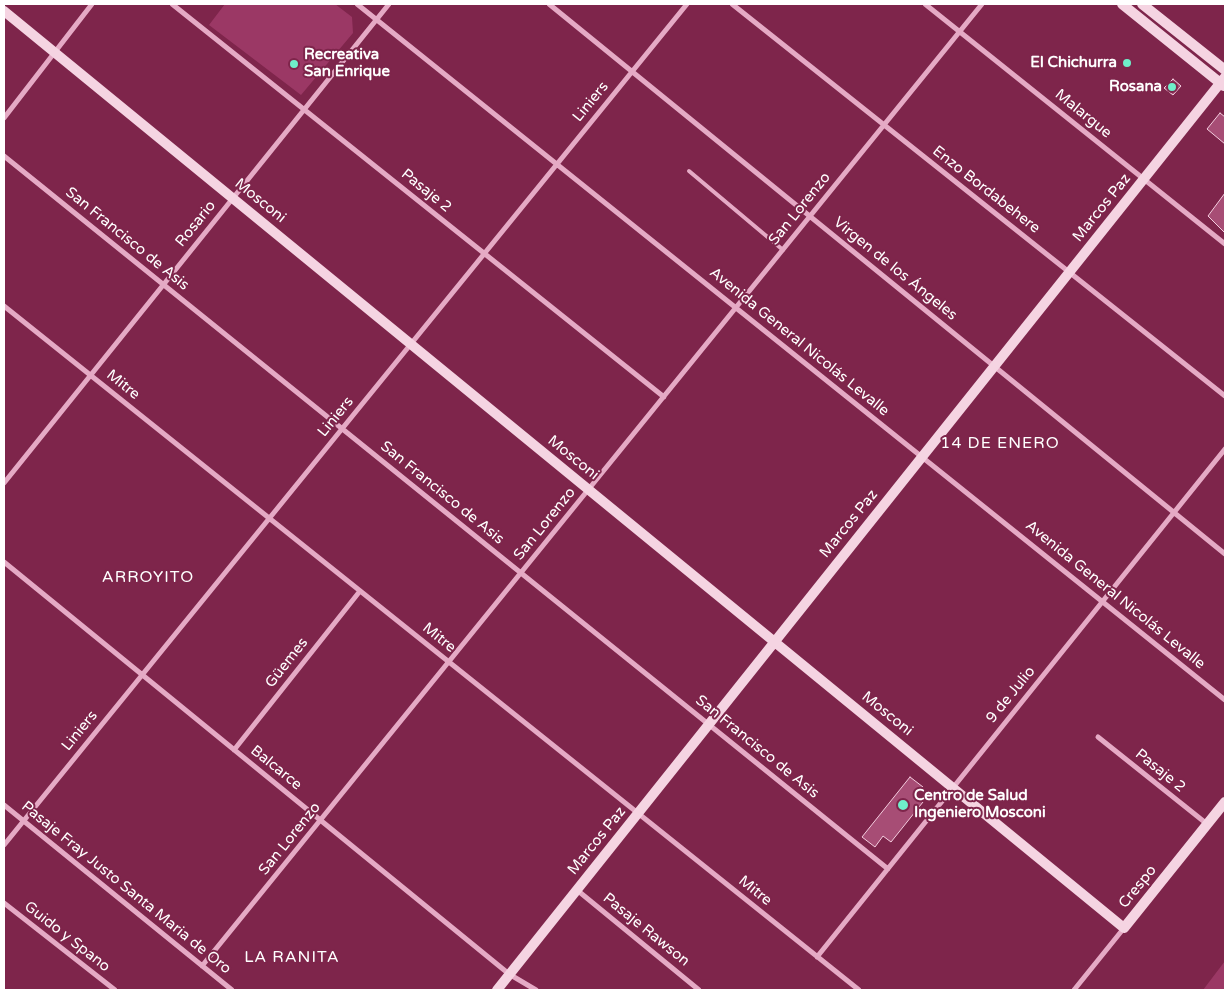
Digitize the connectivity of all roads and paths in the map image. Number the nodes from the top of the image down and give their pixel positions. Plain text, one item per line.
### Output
1 (92, 4) edge
2 (172, 4) edge
3 (358, 4) edge
4 (389, 4) edge
5 (550, 4) edge
6 (687, 4) edge
7 (732, 4) edge
8 (925, 4) edge
9 (982, 4) edge
10 (1122, 4) edge
11 (1142, 4) edge
12 (4, 11) edge
13 (377, 19) junction
14 (960, 32) junction
15 (55, 52) junction
16 (1225, 70) edge
17 (632, 71) junction
18 (1224, 82) edge
19 (304, 109) junction
20 (4, 118) edge
21 (883, 126) junction
22 (4, 156) edge
23 (557, 164) junction
24 (689, 171) dead end
25 (1144, 179) junction
26 (233, 198) junction
27 (811, 216) junction
28 (1225, 244) edge
29 (783, 250) junction
30 (484, 254) junction
31 (1070, 272) junction
32 (164, 285) junction
33 (4, 306) edge
34 (736, 308) junction
35 (411, 344) junction
36 (995, 366) junction
37 (91, 375) junction
38 (1225, 396) edge
39 (664, 397) junction
40 (342, 429) junction
41 (1225, 449) edge
42 (922, 457) junction
43 (4, 484) edge
44 (589, 490) junction
45 (1174, 512) junction
46 (269, 518) junction
47 (1225, 554) edge
48 (4, 562) edge
49 (521, 573) junction
50 (360, 591) junction
51 (1103, 601) junction
52 (775, 642) junction
53 (449, 662) junction
54 (142, 675) junction
55 (1225, 700) edge
56 (709, 724) junction
57 (1098, 737) dead end
58 (234, 750) junction
59 (953, 788) junction
60 (1225, 802) edge
61 (4, 805) edge
62 (638, 813) junction
63 (321, 820) junction
64 (24, 821) junction
65 (1207, 825) junction
66 (4, 845) edge
67 (888, 869) junction
68 (577, 890) junction
69 (4, 903) edge
70 (1124, 928) junction
71 (817, 957) junction
72 (202, 966) junction
73 (509, 974) junction
74 (115, 990) edge
75 (232, 990) edge
76 (497, 990) edge
77 (536, 990) edge
78 (699, 990) edge
79 (859, 990) edge
80 (1074, 990) edge

1 - 15 street
2 - 19 street, Pasaje 2
3 - 13 street, Avenida General Nicolás Levalle
4 - 13 street, Rosario
5 - 17 street, Virgen de los Ángeles
6 - 17 street, Liniers
7 - 21 street, Enzo Bordabehere
8 - 14 street, Malargue
9 - 14 street, San Lorenzo
10 - 18 street
11 - 16 street
12 - 15 street, Mosconi
13 - 19 street, Rosario
13 - 23 street, Avenida General Nicolás Levalle
14 - 21 street, San Lorenzo
14 - 25 street, Malargue
15 - 20 street
15 - 26 street, Mosconi
17 - 23 street, Liniers
17 - 27 street, Virgen de los Ángeles
18 - 25 street, Marcos Paz
19 - 26 street, Rosario
19 - 30 street, Pasaje 2
21 - 27 street, San Lorenzo
21 - 31 street, Enzo Bordabehere
22 - 32 street, San Francisco de Asis
23 - 30 street, Liniers
23 - 34 street, Avenida General Nicolás Levalle
24 - 29 lane
25 - 28 street, Malargue
25 - 31 street, Marcos Paz
26 - 32 street, Rosario
26 - 35 street, Mosconi
27 - 29 street, San Lorenzo
27 - 36 street, Virgen de los Ángeles
29 - 34 street, San Lorenzo
30 - 35 street, Liniers
30 - 39 street, Pasaje 2
31 - 36 street, Marcos Paz
31 - 38 street, Enzo Bordabehere
32 - 37 street, Rosario
32 - 40 street, San Francisco de Asis
33 - 37 street, Mitre
34 - 39 street, San Lorenzo
34 - 42 street, Avenida General Nicolás Levalle
35 - 40 street, Liniers
35 - 44 street, Mosconi
36 - 42 street, Marcos Paz
36 - 45 street, Virgen de los Ángeles
37 - 43 street, Rosario
37 - 46 street, Mitre
39 - 44 street, San Lorenzo
40 - 46 street, Liniers
40 - 49 street, San Francisco de Asis
41 - 45 street, 9 de Julio
42 - 51 street, Avenida General Nicolás Levalle
42 - 52 street, Marcos Paz
44 - 49 street, San Lorenzo
44 - 52 street, Mosconi
45 - 47 street, Virgen de los Ángeles
45 - 51 street, 9 de Julio
46 - 50 street, Mitre
46 - 54 street, Liniers
48 - 54 street, Balcarce
49 - 53 street, San Lorenzo
49 - 56 street, San Francisco de Asis
50 - 53 street, Mitre
50 - 58 street, Güemes
51 - 55 street, Avenida General Nicolás Levalle
51 - 59 street, 9 de Julio
52 - 56 street, Marcos Paz
52 - 59 street, Mosconi
53 - 62 street, Mitre
53 - 63 street, San Lorenzo
54 - 58 street, Balcarce
54 - 64 street, Liniers
56 - 62 street, Marcos Paz
56 - 67 street, San Francisco de Asis
57 - 65 street, Pasaje 2
58 - 63 street, Balcarce
59 - 67 street, 9 de Julio
59 - 70 street, Mosconi
60 - 65 street, Crespo
61 - 64 street, Pasaje Fray Justo Santa Maria de Oro
62 - 68 street, Marcos Paz
62 - 71 street, Mitre
63 - 72 street, San Lorenzo
63 - 73 street, Balcarce
64 - 66 street, Liniers
64 - 72 street, Pasaje Fray Justo Santa Maria de Oro
65 - 70 street, Crespo
67 - 71 street, 9 de Julio
68 - 73 street, Marcos Paz
68 - 78 street, Pasaje Rawson
69 - 74 street, Guido y Spano
70 - 80 street, Crespo
71 - 79 street, Mitre
72 - 75 street, Pasaje Fray Justo Santa Maria de Oro
73 - 76 street, Marcos Paz
73 - 77 street, Balcarce

